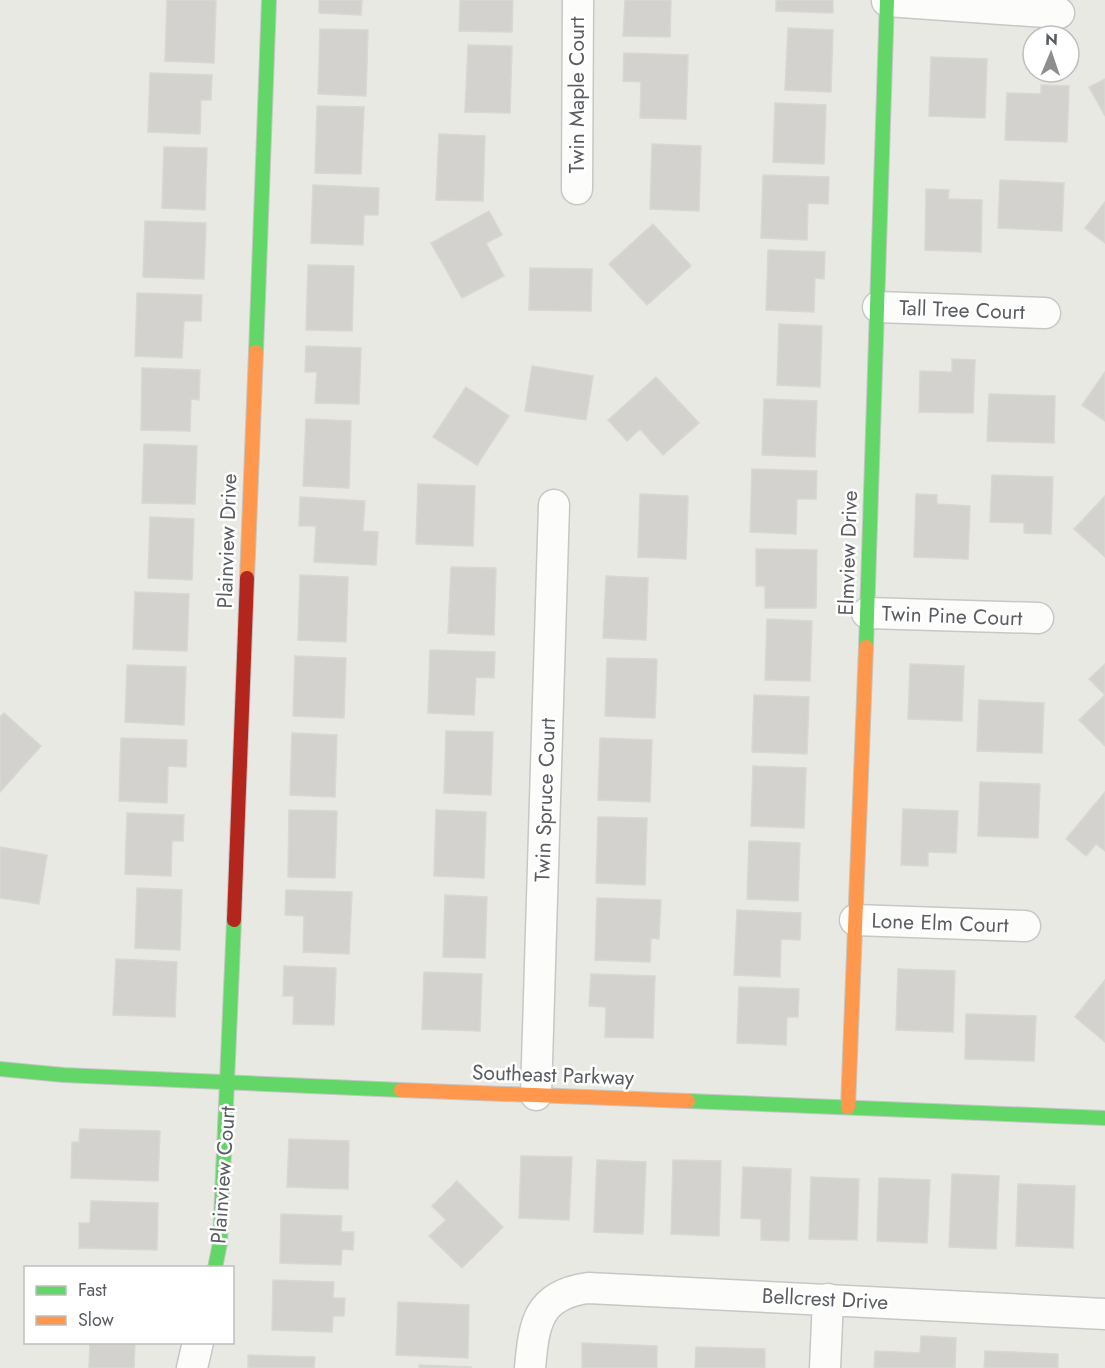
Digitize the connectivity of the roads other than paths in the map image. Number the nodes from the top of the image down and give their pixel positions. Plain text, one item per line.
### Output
1 (269, 0) edge
2 (578, 0) edge
3 (887, 1) edge
4 (1059, 12) dead end
5 (577, 189) dead end
6 (878, 306) junction
7 (1045, 313) dead end
8 (554, 505) dead end
9 (867, 613) junction
10 (1038, 618) dead end
11 (855, 920) junction
12 (1025, 926) dead end
13 (0, 1069) edge
14 (228, 1083) junction
15 (536, 1095) junction
16 (848, 1107) junction
17 (1105, 1118) edge
18 (215, 1266) edge
19 (828, 1299) junction
20 (1105, 1314) edge
21 (198, 1344) edge
22 (192, 1368) edge
23 (530, 1368) edge
24 (825, 1368) edge

1 - 14 street, Plainview Drive
2 - 5 street, Twin Maple Court
3 - 4 street
3 - 6 street, Elmview Drive
6 - 7 street, Tall Tree Court
6 - 9 street, Elmview Drive
8 - 15 street, Twin Spruce Court
9 - 10 street, Twin Pine Court
9 - 11 street, Elmview Drive
11 - 12 street, Lone Elm Court
11 - 16 street, Elmview Drive
13 - 14 street, Southeast Parkway
14 - 15 street, Southeast Parkway
14 - 18 street, Plainview Court
15 - 16 street, Southeast Parkway
16 - 17 street, Southeast Parkway
19 - 20 street, Bellcrest Drive
19 - 23 street, Bellcrest Drive
19 - 24 street
21 - 22 street

